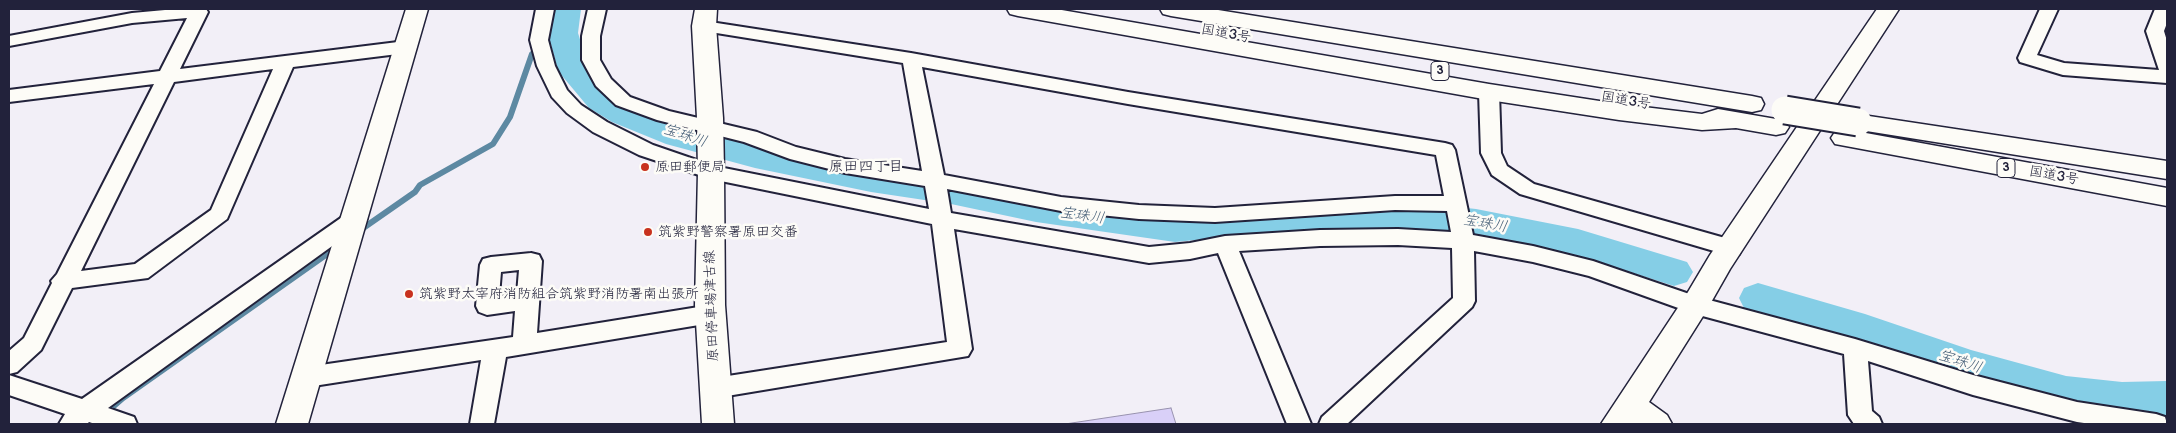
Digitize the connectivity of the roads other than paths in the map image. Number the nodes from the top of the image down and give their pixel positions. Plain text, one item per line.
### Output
1 (417, 9) edge
2 (545, 9) edge
3 (597, 9) edge
4 (1018, 9) edge
5 (1171, 9) edge
6 (1250, 9) edge
7 (1888, 9) edge
8 (2049, 9) edge
9 (2164, 9) edge
10 (1087, 15) edge
11 (705, 17) edge
12 (9, 41) edge
13 (406, 47) junction
14 (911, 59) junction
15 (286, 61) junction
16 (2167, 68) edge
17 (168, 75) junction
18 (2167, 78) edge
19 (1667, 89) junction
20 (1489, 92) junction
21 (9, 96) edge
22 (1780, 118) junction
23 (1736, 120) junction
24 (710, 128) junction
25 (1851, 130) junction
26 (2167, 170) edge
27 (711, 172) junction
28 (934, 180) junction
29 (2167, 197) edge
30 (1456, 204) junction
31 (356, 218) junction
32 (942, 219) junction
33 (1463, 241) junction
34 (1225, 244) junction
35 (1731, 248) junction
36 (62, 282) junction
37 (526, 301) dead end
38 (1695, 305) junction
39 (711, 314) junction
40 (524, 344) junction
41 (1855, 348) junction
42 (495, 350) junction
43 (9, 366) edge
44 (307, 377) junction
45 (9, 385) edge
46 (715, 388) junction
47 (1624, 415) edge
48 (78, 417) edge
49 (125, 424) edge
50 (292, 424) edge
51 (482, 424) edge
52 (718, 424) edge
53 (1299, 424) edge
54 (1330, 424) edge
55 (1656, 424) edge
56 (1870, 424) edge
57 (2156, 424) edge
58 (2160, 424) edge
59 (2167, 424) edge

1 - 13 main road
2 - 27 street
3 - 24 street
4 - 10 main road
5 - 19 main road, 国道3号 / 3
6 - 19 main road
7 - 35 main road
8 - 18 street
9 - 16 street
10 - 20 main road
10 - 23 main road, 国道3号 / 3
11 - 14 street
11 - 24 main road, 原田停車場津古線
12 - 17 street
13 - 15 street
13 - 31 main road
14 - 28 street
14 - 30 street
15 - 17 street
15 - 36 street
17 - 21 street
17 - 36 street
19 - 22 main road, 国道3号 / 3
20 - 23 main road
20 - 35 street
22 - 23 main road, 国道3号 / 3
22 - 25 main road, 国道3号 / 3
24 - 27 main road, 原田停車場津古線
24 - 28 street
25 - 26 main road, 国道3号 / 3
25 - 29 main road, 国道3号 / 3
27 - 32 street
27 - 39 main road, 原田停車場津古線
28 - 30 street
28 - 32 street
30 - 33 street
31 - 44 main road
31 - 48 street
32 - 34 street
32 - 46 street
33 - 34 street
33 - 38 street
33 - 54 street
34 - 53 street
35 - 38 main road
36 - 43 street
37 - 40 street
38 - 41 street
38 - 47 main road
39 - 40 street
39 - 46 main road, 原田停車場津古線
40 - 42 street
41 - 56 street
41 - 57 street
42 - 44 street
42 - 51 street
44 - 50 main road
45 - 48 street
46 - 52 main road, 原田停車場津古線
47 - 55 main road
48 - 49 street
58 - 59 street

